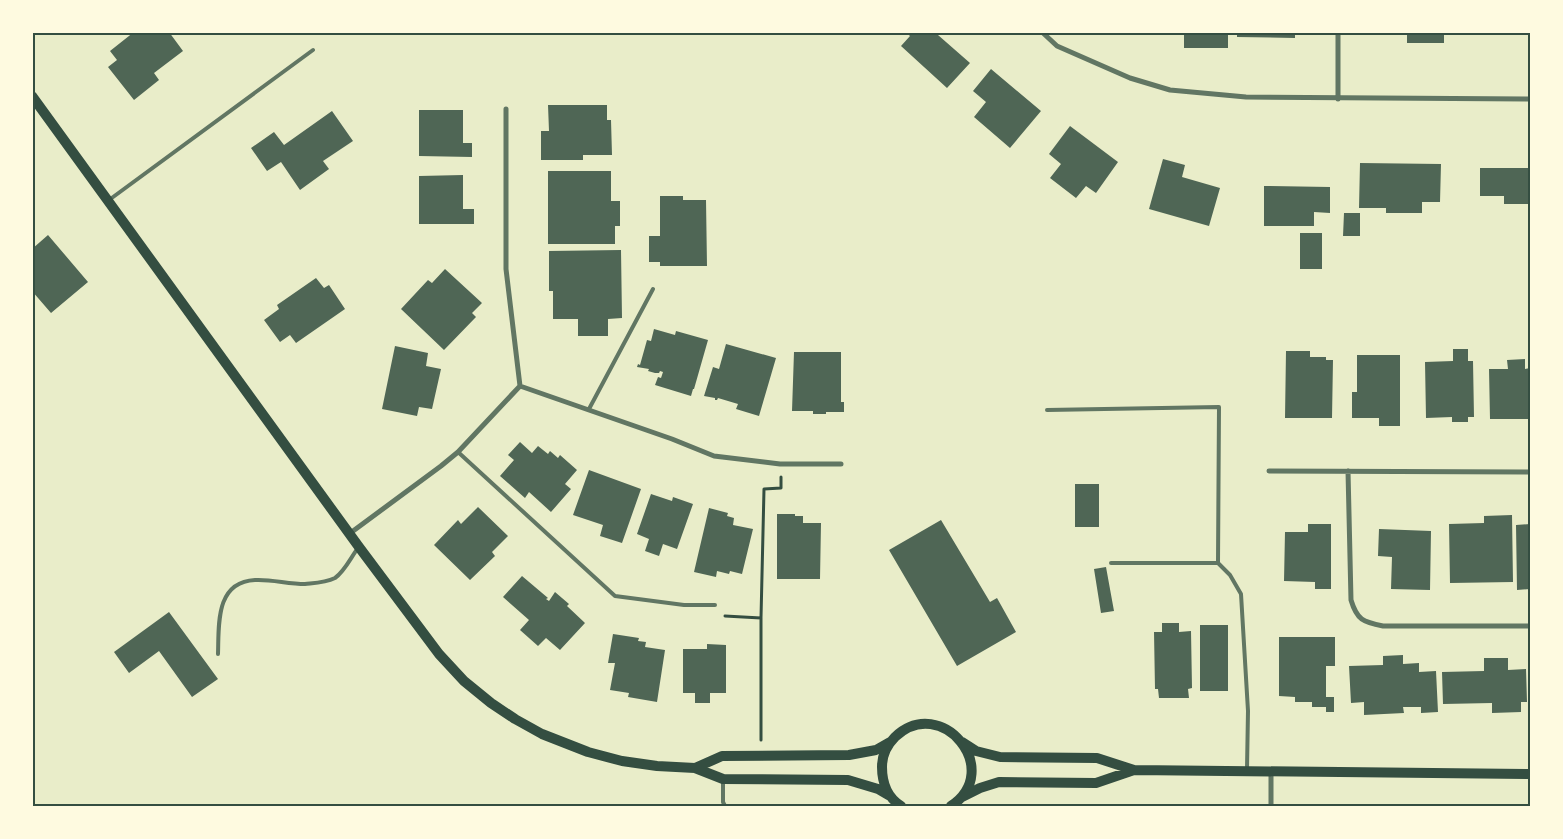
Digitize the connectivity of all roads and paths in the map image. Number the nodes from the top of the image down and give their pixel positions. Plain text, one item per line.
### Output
1 (1042, 32) edge
2 (1338, 32) edge
3 (313, 50) dead end
4 (32, 96) edge
5 (1338, 99) junction
6 (1530, 99) edge
7 (506, 109) dead end
8 (107, 201) junction
9 (653, 289) dead end
10 (520, 386) junction
11 (589, 409) junction
12 (1047, 410) dead end
13 (458, 452) junction
14 (780, 464) junction
15 (841, 464) dead end
16 (1269, 471) dead end
17 (1348, 472) junction
18 (1530, 472) edge
19 (349, 534) junction
20 (358, 547) junction
21 (1111, 563) dead end
22 (1218, 563) junction
23 (715, 605) joint
24 (762, 618) junction
25 (1530, 626) edge
26 (218, 654) dead end
27 (890, 742) junction
28 (962, 742) junction
29 (761, 755) junction
30 (695, 768) junction
31 (1134, 770) junction
32 (1247, 772) junction
33 (1271, 772) junction
34 (1530, 774) edge
35 (723, 779) junction
36 (890, 796) junction
37 (962, 797) junction
38 (725, 806) edge
39 (900, 806) edge
40 (952, 806) edge
41 (1271, 806) edge

1 - 5 street
2 - 5 street
3 - 8 lane
4 - 8 main road
5 - 6 street
7 - 10 street
8 - 19 main road
9 - 11 lane
10 - 11 street
10 - 13 street
11 - 14 street
12 - 22 lane
13 - 19 street
13 - 23 lane
14 - 15 street
14 - 24 path
16 - 17 street
17 - 18 street
17 - 25 street
19 - 20 main road
20 - 26 lane
20 - 30 main road
21 - 22 lane
22 - 32 lane
23 - 24 path
24 - 29 path
27 - 28 main road
27 - 29 main road
27 - 36 main road
28 - 31 main road
28 - 37 main road
29 - 30 main road
30 - 35 main road
31 - 32 main road
31 - 37 main road
32 - 33 main road
33 - 34 main road
33 - 41 street
35 - 36 main road
35 - 38 lane
36 - 39 main road
37 - 40 main road

